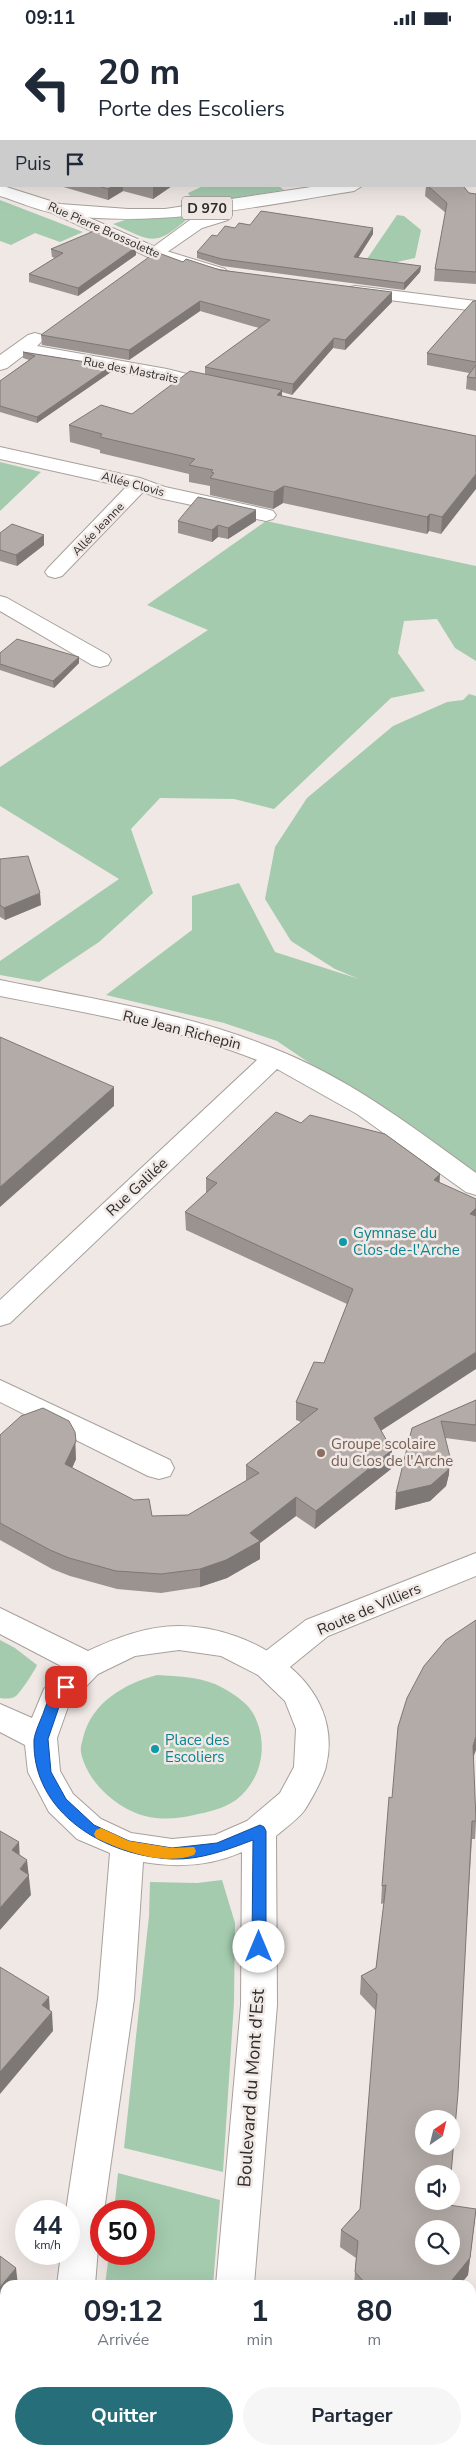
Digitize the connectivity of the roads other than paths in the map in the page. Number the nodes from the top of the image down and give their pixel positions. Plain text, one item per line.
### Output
1 (348, 187) edge
2 (0, 190) edge
3 (316, 192) junction
4 (58, 209) junction
5 (147, 258) junction
6 (239, 277) edge
7 (343, 289) edge
8 (473, 303) edge
9 (52, 327) edge
10 (21, 349) junction
11 (0, 364) edge
12 (229, 389) edge
13 (0, 453) edge
14 (140, 485) junction
15 (266, 515) edge
16 (55, 572) dead end
17 (0, 602) edge
18 (100, 660) dead end
19 (0, 987) edge
20 (274, 1058) junction
21 (476, 1186) edge
22 (0, 1316) edge
23 (0, 1391) edge
24 (159, 1468) dead end
25 (476, 1564) edge
26 (0, 1620) edge
27 (87, 1665) junction
28 (269, 1666) junction
29 (0, 1717) edge
30 (41, 1739) junction
31 (260, 1831) junction
32 (127, 1846) junction
33 (77, 2280) edge
34 (235, 2280) edge

1 - 3 street, D 970
2 - 4 street, Rue Pierre Brossolette / D 970
3 - 4 street, D 970
3 - 5 street
4 - 5 street, Rue Pierre Brossolette
5 - 6 street, Rue Pierre Brossolette
7 - 8 street
9 - 10 street
10 - 11 street
10 - 12 street, Rue des Mastraits
13 - 14 street, Allée Clovis
14 - 15 street, Allée Clovis
14 - 16 street, Allée Jeanne
17 - 18 street
19 - 20 street, Rue Jean Richepin
20 - 21 street, Rue Jean Richepin
20 - 22 street, Rue Galilée
23 - 24 street
25 - 28 street, Route de Villiers
26 - 27 street
27 - 28 street
27 - 30 street
28 - 31 street
29 - 30 street
30 - 32 street
31 - 32 street
31 - 34 street, Boulevard du Mont d'Est
32 - 33 street

